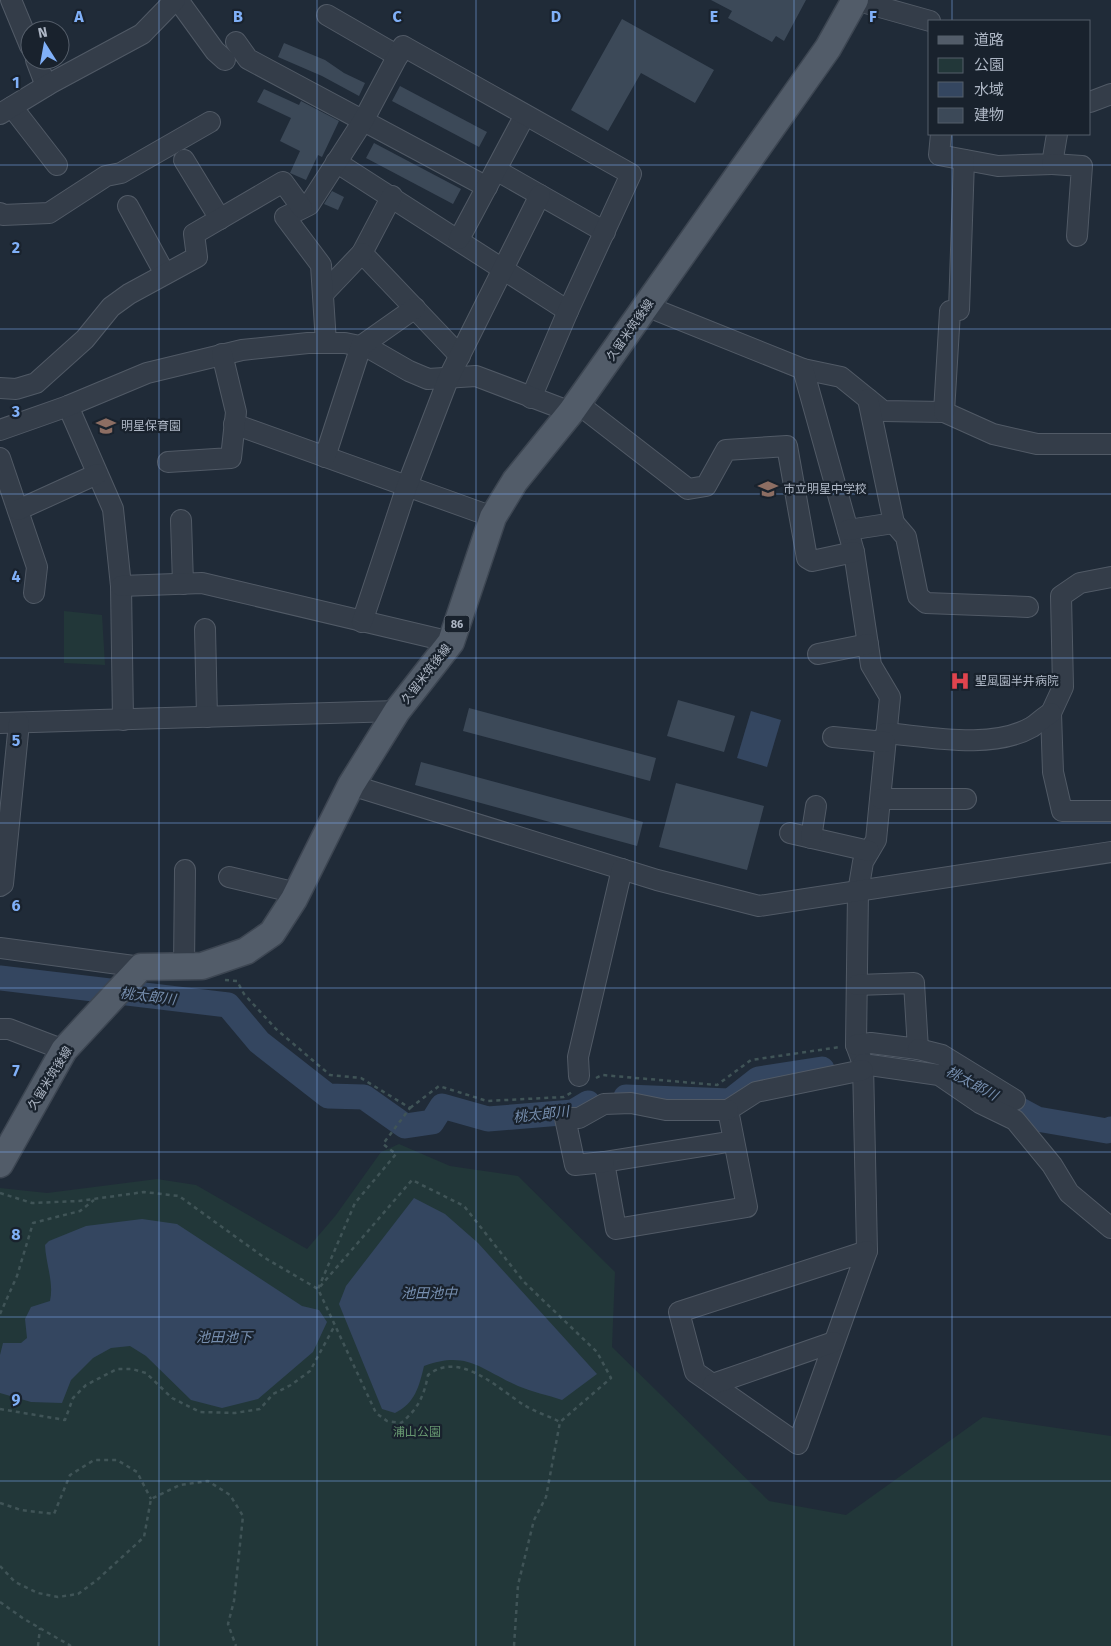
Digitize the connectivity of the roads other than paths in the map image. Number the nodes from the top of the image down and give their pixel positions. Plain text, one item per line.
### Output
1 (11, 0) edge
2 (177, 0) edge
3 (855, 0) edge
4 (327, 15) dead end
5 (928, 20) edge
6 (20, 22) edge
7 (236, 42) dead end
8 (398, 56) junction
9 (225, 60) dead end
10 (40, 70) edge
11 (46, 86) junction
12 (1111, 94) edge
13 (1091, 102) edge
14 (6, 110) edge
15 (526, 115) junction
16 (363, 121) junction
17 (210, 122) dead end
18 (942, 135) edge
19 (1057, 135) edge
20 (184, 160) dead end
21 (964, 160) junction
22 (336, 162) junction
23 (1052, 164) junction
24 (57, 165) dead end
25 (491, 179) junction
26 (540, 195) junction
27 (392, 196) junction
28 (128, 206) dead end
29 (302, 208) junction
30 (0, 213) edge
31 (220, 219) junction
32 (605, 232) junction
33 (1077, 236) dead end
34 (459, 239) junction
35 (362, 253) junction
36 (505, 269) junction
37 (165, 274) junction
38 (323, 294) junction
39 (646, 306) junction
40 (414, 308) junction
41 (568, 312) junction
42 (326, 343) junction
43 (361, 346) junction
44 (222, 354) junction
45 (460, 356) junction
46 (803, 369) junction
47 (450, 377) junction
48 (36, 383) junction
49 (0, 388) edge
50 (531, 398) junction
51 (868, 398) junction
52 (62, 407) junction
53 (574, 408) junction
54 (944, 412) junction
55 (234, 424) junction
56 (0, 430) edge
57 (1111, 444) edge
58 (325, 457) junction
59 (0, 458) edge
60 (168, 462) dead end
61 (97, 474) junction
62 (407, 486) junction
63 (18, 510) junction
64 (493, 517) junction
65 (181, 520) dead end
66 (894, 523) junction
67 (848, 530) junction
68 (854, 552) junction
69 (1111, 577) edge
70 (183, 584) junction
71 (121, 586) junction
72 (34, 593) dead end
73 (1028, 607) dead end
74 (362, 622) junction
75 (206, 629) dead end
76 (451, 642) junction
77 (868, 644) junction
78 (818, 654) dead end
79 (397, 711) junction
80 (1051, 713) junction
81 (207, 717) junction
82 (123, 720) junction
83 (10, 723) edge
84 (833, 737) dead end
85 (886, 738) junction
86 (351, 785) junction
87 (881, 799) junction
88 (966, 799) dead end
89 (816, 806) dead end
90 (1111, 811) edge
91 (790, 833) dead end
92 (811, 838) junction
93 (869, 851) junction
94 (1111, 852) edge
95 (622, 869) junction
96 (185, 870) dead end
97 (229, 876) dead end
98 (0, 886) edge
99 (858, 892) junction
100 (298, 893) junction
101 (0, 948) edge
102 (184, 966) junction
103 (141, 967) junction
104 (857, 985) junction
105 (0, 1028) edge
106 (856, 1045) junction
107 (918, 1049) junction
108 (64, 1050) junction
109 (863, 1067) junction
110 (584, 1081) road end
111 (1015, 1100) dead end
112 (728, 1110) junction
113 (734, 1141) junction
114 (604, 1162) junction
115 (0, 1164) edge
116 (1111, 1228) edge
117 (868, 1251) junction
118 (834, 1342) junction
119 (713, 1384) junction

1 - 6 street
2 - 9 street
2 - 11 street
3 - 5 street
3 - 39 main road, 久留米筑後線 / 86
4 - 8 street
7 - 16 street
8 - 15 street
8 - 16 street
10 - 11 street
11 - 14 street
12 - 13 street
14 - 24 street
15 - 25 street
15 - 32 street
16 - 22 street
16 - 25 street
17 - 30 street
18 - 21 street
19 - 23 street
20 - 31 street
21 - 23 street
21 - 54 street
22 - 27 street
22 - 29 street
23 - 33 street
25 - 26 street
25 - 34 street
26 - 32 street
26 - 36 street
27 - 34 street
27 - 35 street
28 - 37 street
29 - 31 street
29 - 38 street
31 - 37 street
32 - 41 street
34 - 36 street
35 - 38 street
35 - 40 street
36 - 41 street
36 - 45 street
37 - 48 street
38 - 42 street
39 - 46 street
39 - 53 main road, 久留米筑後線 / 86
40 - 43 street
40 - 45 street
41 - 50 street
42 - 43 street
42 - 44 street
43 - 47 street
43 - 58 street
44 - 52 street
44 - 55 street
45 - 47 street
46 - 51 street
46 - 67 street
47 - 50 street
47 - 62 street
48 - 49 street
48 - 52 street
50 - 53 street
51 - 54 street
51 - 66 street
52 - 56 street
52 - 61 street
53 - 64 main road, 久留米筑後線 / 86
53 - 68 street
54 - 57 street
55 - 58 street
55 - 60 street
58 - 62 street
59 - 63 street
61 - 63 street
61 - 71 street
62 - 64 street
62 - 74 street
63 - 72 street
64 - 76 main road, 久留米筑後線 / 86
65 - 70 street
66 - 67 street
66 - 73 street
67 - 68 street
68 - 77 street
69 - 80 street
70 - 71 street
70 - 74 street
71 - 82 street
74 - 76 street
75 - 81 street
76 - 79 main road, 久留米筑後線 / 86
77 - 78 street
77 - 85 street
79 - 81 street
79 - 86 main road, 久留米筑後線 / 86
80 - 85 street
80 - 90 street
81 - 82 street
82 - 83 street
83 - 98 street
84 - 85 street
85 - 87 street
86 - 95 street
86 - 100 main road, 久留米筑後線 / 86
87 - 88 street
87 - 93 street
89 - 92 street
91 - 92 street
92 - 93 street
93 - 99 street
94 - 99 street
95 - 99 street
95 - 110 street
96 - 102 street
97 - 100 street
99 - 104 street
100 - 102 main road, 久留米筑後線 / 86
101 - 103 street
102 - 103 main road, 久留米筑後線 / 86
103 - 108 main road, 久留米筑後線
104 - 106 street
104 - 107 street
105 - 108 street
106 - 107 street
106 - 109 street
107 - 111 street
108 - 115 main road, 久留米筑後線
109 - 112 street
109 - 116 street
109 - 117 street
112 - 113 street
112 - 114 street
113 - 114 street
113 - 114 street
117 - 118 street
117 - 119 street
118 - 119 street
118 - 119 street

